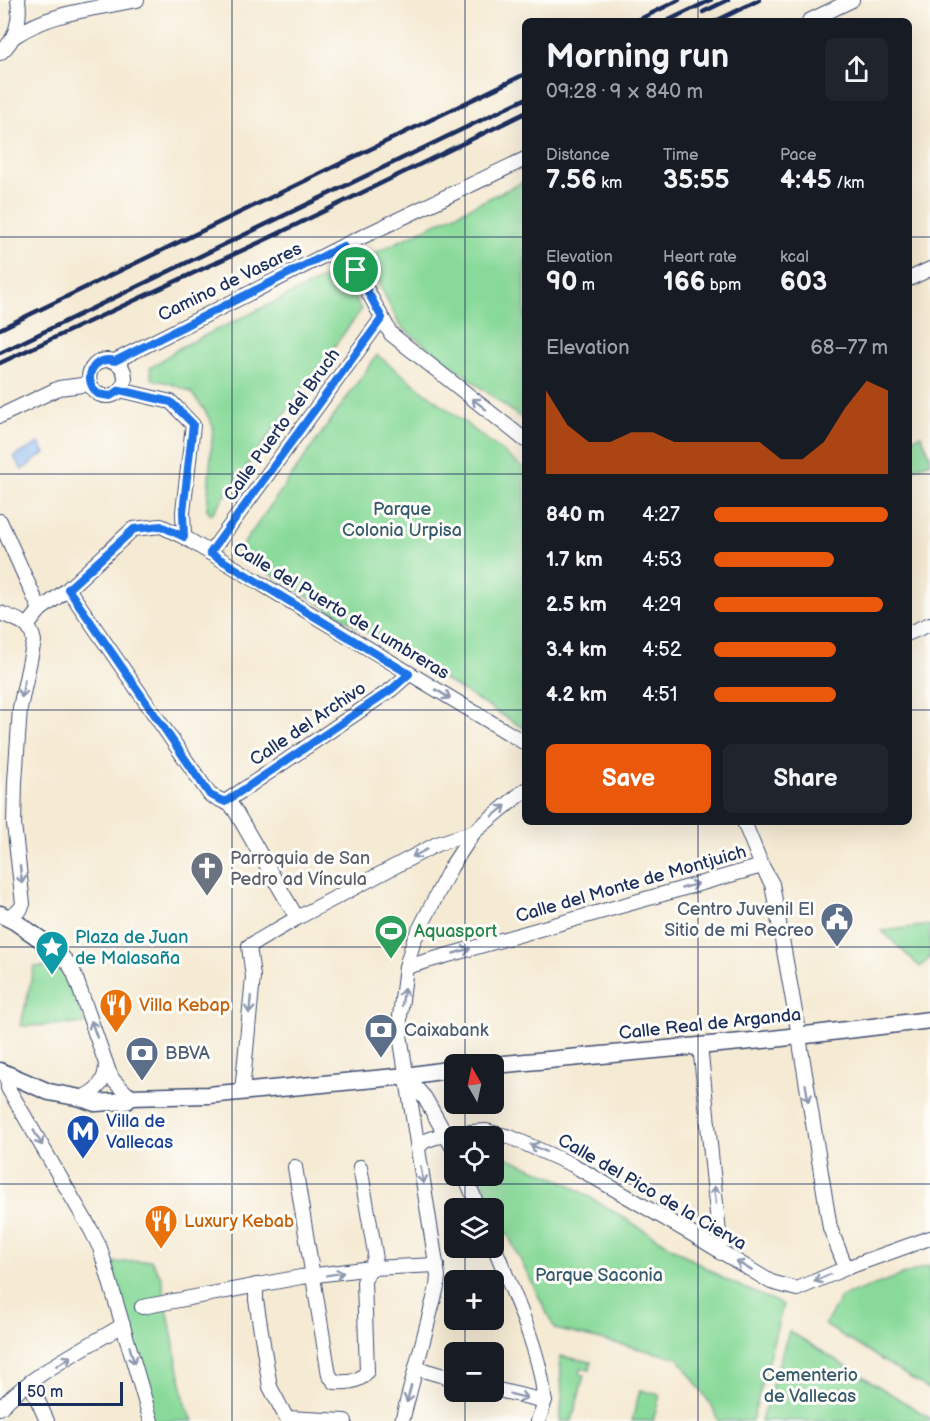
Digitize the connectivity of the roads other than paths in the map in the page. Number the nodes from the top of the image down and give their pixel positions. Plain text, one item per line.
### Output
1 (18, 0) edge
2 (137, 0) edge
3 (852, 0) edge
4 (815, 18) edge
5 (15, 36) junction
6 (0, 53) edge
7 (522, 160) edge
8 (343, 246) junction
9 (930, 269) edge
10 (912, 278) edge
11 (382, 318) junction
12 (115, 361) junction
13 (90, 384) junction
14 (120, 390) junction
15 (0, 416) edge
16 (522, 438) edge
17 (0, 521) edge
18 (184, 537) junction
19 (210, 553) junction
20 (68, 589) junction
21 (40, 610) junction
22 (0, 613) edge
23 (930, 624) edge
24 (30, 628) junction
25 (912, 632) edge
26 (409, 674) junction
27 (522, 741) edge
28 (522, 792) edge
29 (225, 802) junction
30 (0, 820) edge
31 (14, 824) junction
32 (745, 825) edge
33 (474, 832) junction
34 (762, 866) junction
35 (4, 915) edge
36 (297, 918) junction
37 (56, 950) joint
38 (406, 967) junction
39 (930, 1020) edge
40 (799, 1035) junction
41 (700, 1045) junction
42 (106, 1063) junction
43 (504, 1064) edge
44 (444, 1070) edge
45 (406, 1076) junction
46 (5, 1077) edge
47 (242, 1092) junction
48 (130, 1097) junction
49 (81, 1098) junction
50 (0, 1100) edge
51 (444, 1130) edge
52 (444, 1136) edge
53 (504, 1136) edge
54 (418, 1147) junction
55 (295, 1167) dead end
56 (360, 1167) dead end
57 (930, 1238) edge
58 (721, 1253) junction
59 (499, 1258) edge
60 (437, 1265) junction
61 (846, 1268) junction
62 (371, 1269) junction
63 (312, 1276) junction
64 (256, 1285) junction
65 (142, 1307) dead end
66 (123, 1325) junction
67 (416, 1368) junction
68 (444, 1376) edge
69 (30, 1383) junction
70 (504, 1391) edge
71 (545, 1401) junction
72 (0, 1408) edge
73 (287, 1419) edge
74 (47, 1421) edge
75 (151, 1421) edge
76 (345, 1421) edge
77 (402, 1421) edge
78 (538, 1421) edge

1 - 5 street
2 - 5 street
3 - 4 street
5 - 6 street
7 - 8 street, Camino de Vasares
8 - 11 street
8 - 12 street, Camino de Vasares
9 - 10 street
16 -> 11 street
11 - 19 street, Calle Puerto del Bruch
12 - 13 street
12 - 14 street
13 - 14 street
13 - 15 street
14 - 18 street
17 - 21 street
18 - 19 street, Calle del Puerto de Lumbreras
18 - 20 street, Calle del Puerto de Lumbreras
19 - 26 street, Calle del Puerto de Lumbreras
20 - 21 street, Calle del Puerto de Lumbreras
20 - 29 street
21 - 24 street, Calle del Puerto de Lumbreras
22 - 24 street
23 - 25 street
24 -> 31 street
26 -> 27 street, Calle del Puerto de Lumbreras
26 - 29 street, Calle del Archivo
33 -> 28 street
29 - 36 street
30 - 31 street
31 -> 35 street
32 - 34 street
33 -> 36 street
33 - 38 street
38 -> 34 street, Calle del Monte de Montjuich
34 - 40 street
35 - 37 street
36 -> 47 street
42 -> 37 street
45 -> 38 street
39 - 40 street, Calle Real de Arganda
40 - 41 street, Calle Real de Arganda
40 -> 61 street
41 - 43 street, Calle Real de Arganda
58 -> 41 street
42 - 48 street
42 - 49 street
44 - 45 street
45 - 47 street
45 - 51 street
45 - 54 street
46 - 49 street
46 - 50 street
46 -> 66 street
47 - 48 street
48 - 49 street
52 - 54 street, Calle del Pico de la Cierva
58 -> 53 street, Calle del Pico de la Cierva
54 -> 60 street
55 - 63 street
56 - 62 street
57 - 61 street
61 -> 58 street, Calle del Pico de la Cierva
59 - 71 street
60 - 62 street
60 - 67 street
63 -> 62 street
62 - 63 street
63 - 64 street
64 - 65 street
64 - 73 street
69 -> 66 street
66 -> 75 street
67 - 68 street
67 -> 77 street
69 - 72 street
69 - 74 street
70 -> 71 street
71 - 78 street
73 - 76 street

